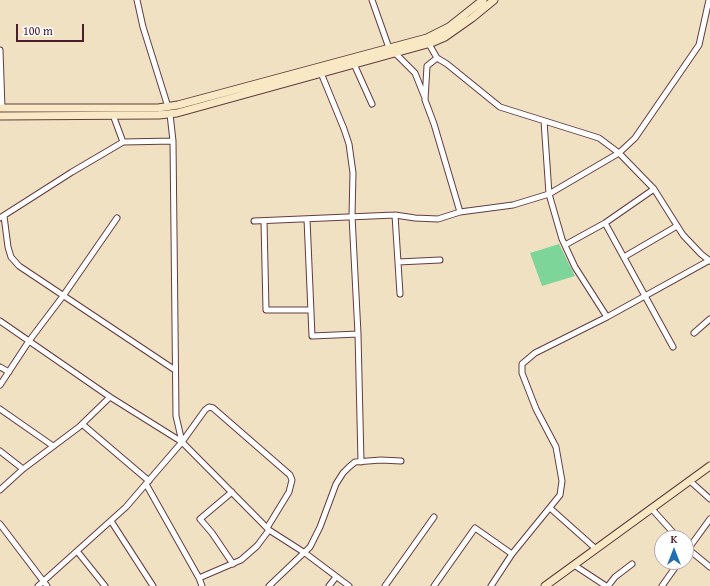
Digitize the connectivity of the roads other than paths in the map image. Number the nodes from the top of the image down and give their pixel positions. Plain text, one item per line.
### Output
1 (137, 0) edge
2 (372, 0) edge
3 (483, 0) edge
4 (494, 0) edge
5 (710, 0) edge
6 (430, 44) junction
7 (0, 50) edge
8 (392, 51) junction
9 (437, 58) junction
10 (354, 64) junction
11 (321, 73) junction
12 (426, 100) junction
13 (372, 104) dead end
14 (1, 108) edge
15 (169, 111) junction
16 (113, 115) junction
17 (0, 116) edge
18 (544, 122) junction
19 (173, 141) junction
20 (123, 142) junction
21 (619, 153) junction
22 (654, 189) junction
23 (549, 194) junction
24 (460, 212) junction
25 (395, 215) junction
26 (352, 216) junction
27 (2, 217) edge
28 (117, 218) dead end
29 (307, 218) junction
30 (254, 221) dead end
31 (264, 221) junction
32 (605, 223) junction
33 (677, 226) junction
34 (565, 245) junction
35 (624, 256) junction
36 (440, 260) dead end
37 (710, 260) edge
38 (398, 262) junction
39 (400, 294) dead end
40 (63, 296) junction
41 (645, 296) junction
42 (310, 310) junction
43 (606, 317) junction
44 (710, 319) edge
45 (0, 321) edge
46 (694, 333) dead end
47 (358, 334) junction
48 (29, 341) junction
49 (673, 347) dead end
50 (0, 367) edge
51 (175, 370) junction
52 (9, 372) junction
53 (0, 385) edge
54 (110, 397) junction
55 (0, 409) edge
56 (82, 424) junction
57 (182, 442) junction
58 (53, 446) junction
59 (0, 451) edge
60 (401, 460) dead end
61 (361, 462) junction
62 (710, 466) edge
63 (23, 469) junction
64 (690, 480) junction
65 (147, 482) junction
66 (0, 490) edge
67 (232, 492) junction
68 (710, 499) edge
69 (550, 508) junction
70 (652, 508) junction
71 (434, 516) dead end
72 (710, 519) edge
73 (111, 521) junction
74 (0, 524) edge
75 (268, 529) junction
76 (671, 530) edge
77 (694, 540) edge
78 (596, 549) junction
79 (77, 551) junction
80 (304, 554) junction
81 (512, 554) junction
82 (694, 554) edge
83 (233, 564) junction
84 (632, 564) dead end
85 (574, 565) junction
86 (710, 567) edge
87 (673, 570) edge
88 (336, 577) junction
89 (199, 578) junction
90 (43, 581) junction
91 (38, 586) edge
92 (47, 586) edge
93 (105, 586) edge
94 (153, 586) edge
95 (202, 586) edge
96 (269, 586) edge
97 (329, 586) edge
98 (349, 586) edge
99 (385, 586) edge
100 (434, 586) edge
101 (491, 586) edge
102 (545, 586) edge
103 (607, 586) edge
104 (662, 586) edge

1 - 15 street
2 - 8 street
3 - 8 street
4 - 6 street
5 - 21 street
6 - 8 street
6 - 9 street
7 - 14 street
8 - 10 street
8 - 12 street
8 - 15 street
9 - 12 street
9 - 18 street
10 - 11 street
10 - 13 street
11 - 15 street
11 - 26 street
12 - 24 street
14 - 15 street
15 - 16 street
15 - 19 street
16 - 17 street
16 - 20 street
18 - 21 street
18 - 23 street
19 - 20 street
19 - 51 street
20 - 27 street
21 - 22 street
21 - 23 street
22 - 32 street
22 - 33 street
23 - 24 street
23 - 34 street
24 - 25 street
25 - 26 street
25 - 38 street
26 - 29 street
26 - 47 street
27 - 40 street
28 - 40 street
29 - 31 street
29 - 42 street
30 - 31 street
31 - 42 street
32 - 34 street
32 - 35 street
33 - 35 street
33 - 37 street
34 - 43 street
35 - 41 street
36 - 38 street
37 - 41 street
38 - 39 street
40 - 48 street
40 - 51 street
41 - 43 street
41 - 49 street
42 - 47 street
43 - 69 street
44 - 46 street
45 - 48 street
47 - 61 street
48 - 52 street
48 - 54 street
50 - 52 street
51 - 57 street
52 - 53 street
54 - 56 street
54 - 57 street
55 - 58 street
56 - 58 street
56 - 65 street
57 - 65 street
57 - 67 street
57 - 75 street
58 - 63 street
59 - 63 street
60 - 61 street
61 - 80 street
62 - 64 street
63 - 66 street
64 - 68 street
64 - 70 street
65 - 73 street
65 - 89 street
67 - 75 street
67 - 83 street
69 - 78 street
69 - 81 street
70 - 76 street
70 - 78 street
71 - 99 street
72 - 77 street
73 - 79 street
73 - 94 street
74 - 90 street
75 - 80 street
75 - 83 street
78 - 85 street
79 - 90 street
79 - 93 street
80 - 88 street
80 - 96 street
81 - 100 street
81 - 101 street
82 - 86 street
83 - 89 street
84 - 103 street
85 - 102 street
85 - 103 street
87 - 104 street
88 - 97 street
88 - 98 street
89 - 95 street
90 - 91 street
90 - 92 street

